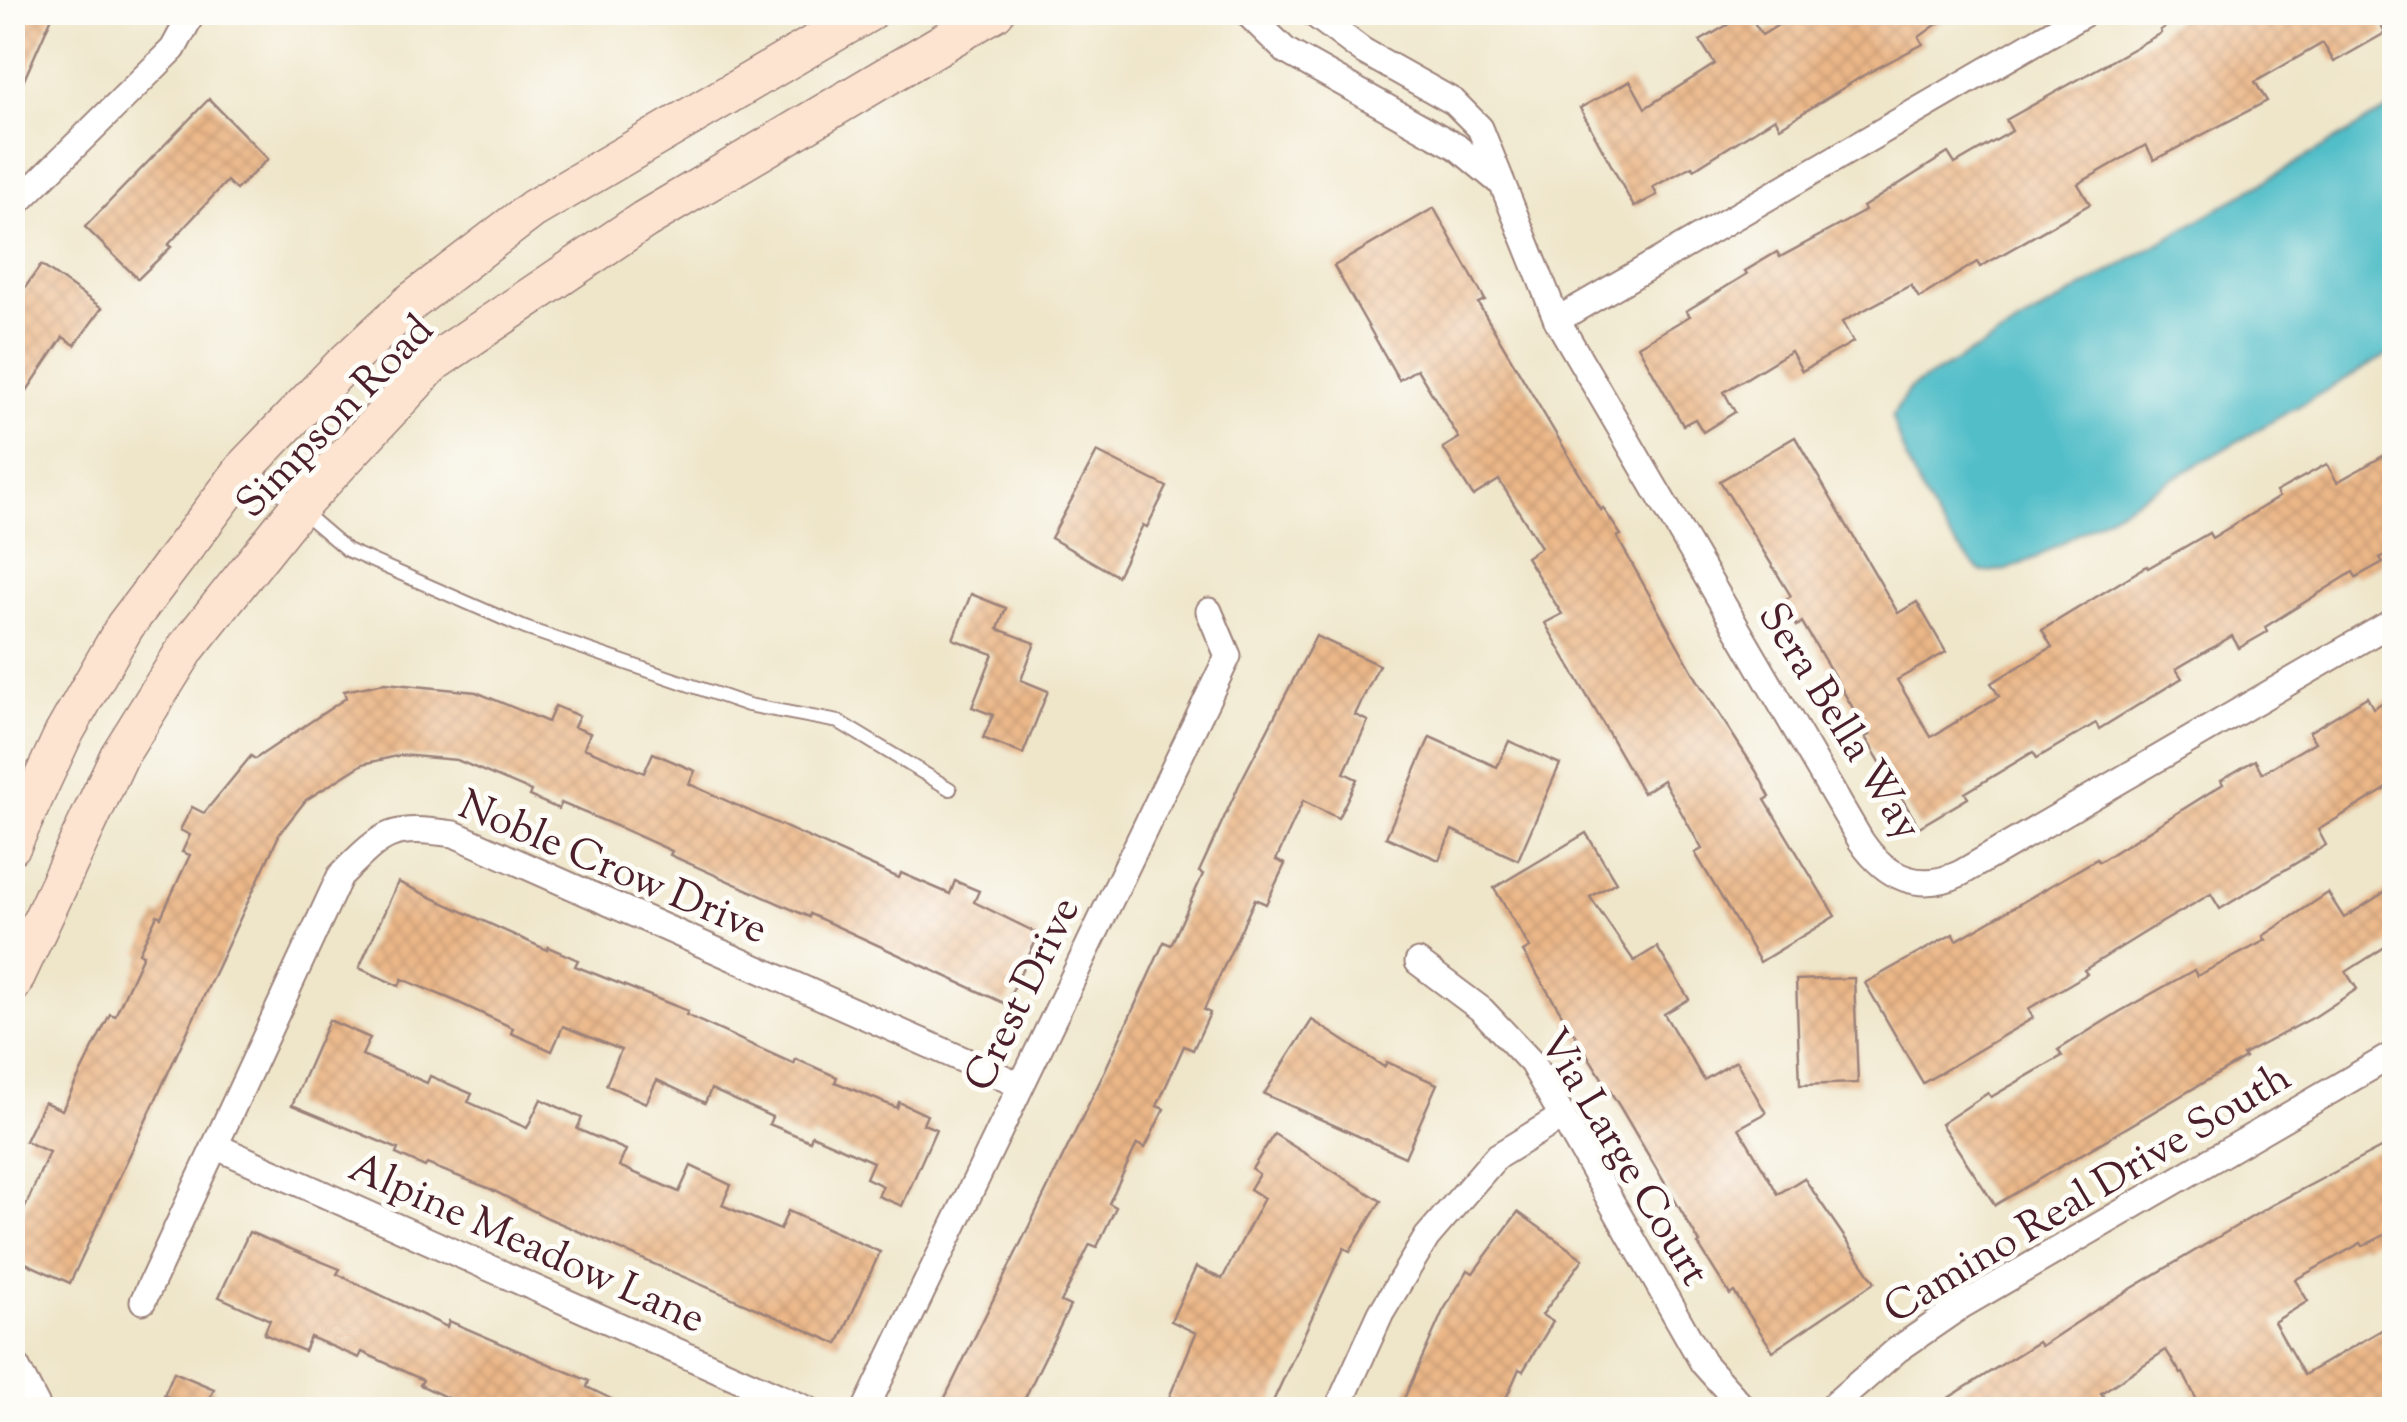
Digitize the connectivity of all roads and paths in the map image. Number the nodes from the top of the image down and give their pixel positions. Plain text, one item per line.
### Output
1 (193, 12) edge
2 (869, 12) edge
3 (995, 12) edge
4 (1246, 12) edge
5 (1311, 12) edge
6 (2087, 12) edge
7 (1500, 183) junction
8 (12, 208) edge
9 (1557, 320) junction
10 (247, 465) junction
11 (298, 508) junction
12 (1209, 611) dead end
13 (2394, 621) edge
14 (950, 789) dead end
15 (12, 846) edge
16 (1418, 962) dead end
17 (12, 984) edge
18 (2394, 1054) edge
19 (1020, 1084) junction
20 (1562, 1116) junction
21 (215, 1146) junction
22 (143, 1301) dead end
23 (12, 1358) edge
24 (39, 1410) edge
25 (809, 1410) edge
26 (865, 1410) edge
27 (1337, 1410) edge
28 (1744, 1410) edge
29 (1828, 1410) edge

1 - 8 street
2 - 10 main road, Simpson Road
3 - 11 main road, Simpson Road
4 - 7 street, Sera Bella Way
5 - 7 street, Sera Bella Way
6 - 9 street
7 - 9 street, Sera Bella Way
9 - 13 street, Sera Bella Way
10 - 11 lane
10 - 15 main road, Simpson Road
11 - 14 lane
11 - 17 main road, Simpson Road
12 - 19 street, Crest Drive
16 - 20 street, Via Large Court
18 - 29 street, Camino Real Drive South
19 - 21 street, Noble Crow Drive
19 - 26 street, Crest Drive
20 - 27 street
20 - 28 street, Via Large Court
21 - 22 street, Noble Crow Drive
21 - 25 street, Alpine Meadow Lane
23 - 24 street

